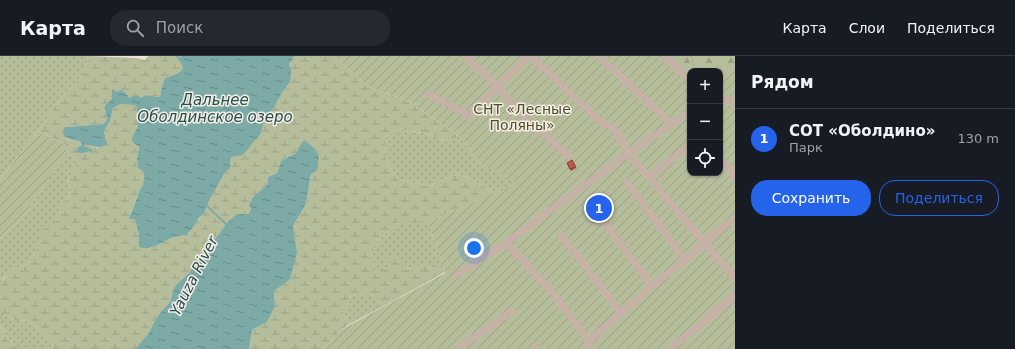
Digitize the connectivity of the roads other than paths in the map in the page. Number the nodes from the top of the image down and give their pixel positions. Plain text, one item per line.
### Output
1 (465, 56) edge
2 (528, 56) edge
3 (531, 56) edge
4 (598, 56) edge
5 (665, 56) edge
6 (687, 77) edge
7 (498, 87) junction
8 (428, 94) dead end
9 (723, 100) edge
10 (735, 105) edge
11 (687, 114) edge
12 (672, 124) junction
13 (687, 147) edge
14 (629, 153) junction
15 (569, 156) dead end
16 (723, 162) edge
17 (649, 177) junction
18 (735, 177) edge
19 (627, 182) dead end
20 (595, 210) dead end
21 (735, 217) edge
22 (561, 235) dead end
23 (506, 243) junction
24 (704, 244) junction
25 (685, 260) junction
26 (457, 274) dead end
27 (735, 278) edge
28 (652, 286) junction
29 (735, 296) edge
30 (512, 311) dead end
31 (621, 313) junction
32 (589, 341) junction
33 (457, 349) edge
34 (591, 349) edge
35 (670, 349) edge

1 - 7 lane
2 - 7 lane
3 - 14 lane
4 - 12 lane
5 - 6 lane
7 - 8 lane
7 - 15 lane
9 - 10 lane
11 - 12 lane
12 - 14 lane
13 - 17 lane
14 - 17 lane
14 - 23 lane
16 - 18 lane
17 - 24 lane
19 - 25 lane
20 - 28 lane
21 - 24 lane
22 - 31 lane
23 - 26 lane
23 - 32 lane
24 - 25 lane
24 - 27 lane
25 - 28 lane
28 - 31 lane
29 - 35 lane
30 - 33 lane
31 - 32 lane
32 - 34 lane

